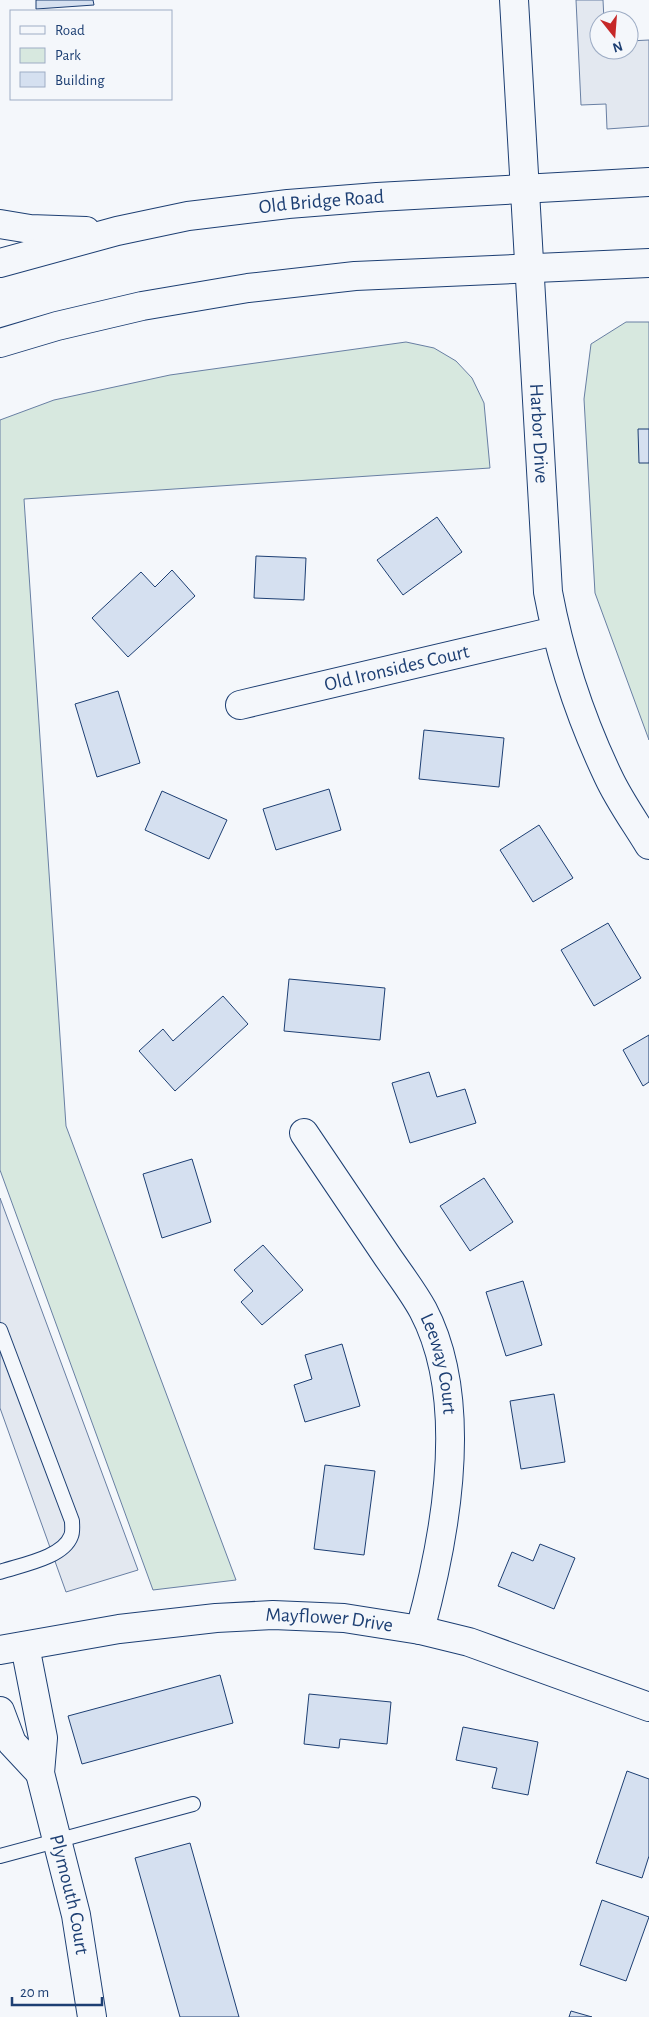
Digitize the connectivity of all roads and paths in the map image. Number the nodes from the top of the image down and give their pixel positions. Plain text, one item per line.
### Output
1 (514, 0) edge
2 (649, 182) edge
3 (525, 188) junction
4 (0, 224) edge
5 (117, 231) junction
6 (649, 262) edge
7 (0, 264) edge
8 (529, 268) junction
9 (0, 344) edge
10 (555, 631) junction
11 (240, 705) dead end
12 (649, 845) edge
13 (304, 1133) dead end
14 (0, 1330) edge
15 (0, 1572) edge
16 (420, 1630) junction
17 (13, 1648) edge
18 (649, 1707) edge
19 (0, 1711) edge
20 (40, 1773) junction
21 (193, 1804) dead end
22 (56, 1841) junction
23 (0, 1856) edge
24 (92, 2017) edge

1 - 3 street, Harbor Drive
2 - 3 street, Old Bridge Road
3 - 5 street, Old Bridge Road
3 - 8 street, Harbor Drive
4 - 5 street
5 - 7 street, Old Bridge Road
6 - 8 street
8 - 9 street
8 - 10 street, Harbor Drive
10 - 11 street, Old Ironsides Court
10 - 12 street, Harbor Drive
13 - 16 street, Leeway Court
14 - 15 lane
16 - 17 street, Mayflower Drive
16 - 18 street, Mayflower Drive
17 - 20 street, Plymouth Court
19 - 20 street, Plymouth Court
20 - 22 street, Plymouth Court
21 - 22 lane
22 - 23 lane
22 - 24 street, Plymouth Court

